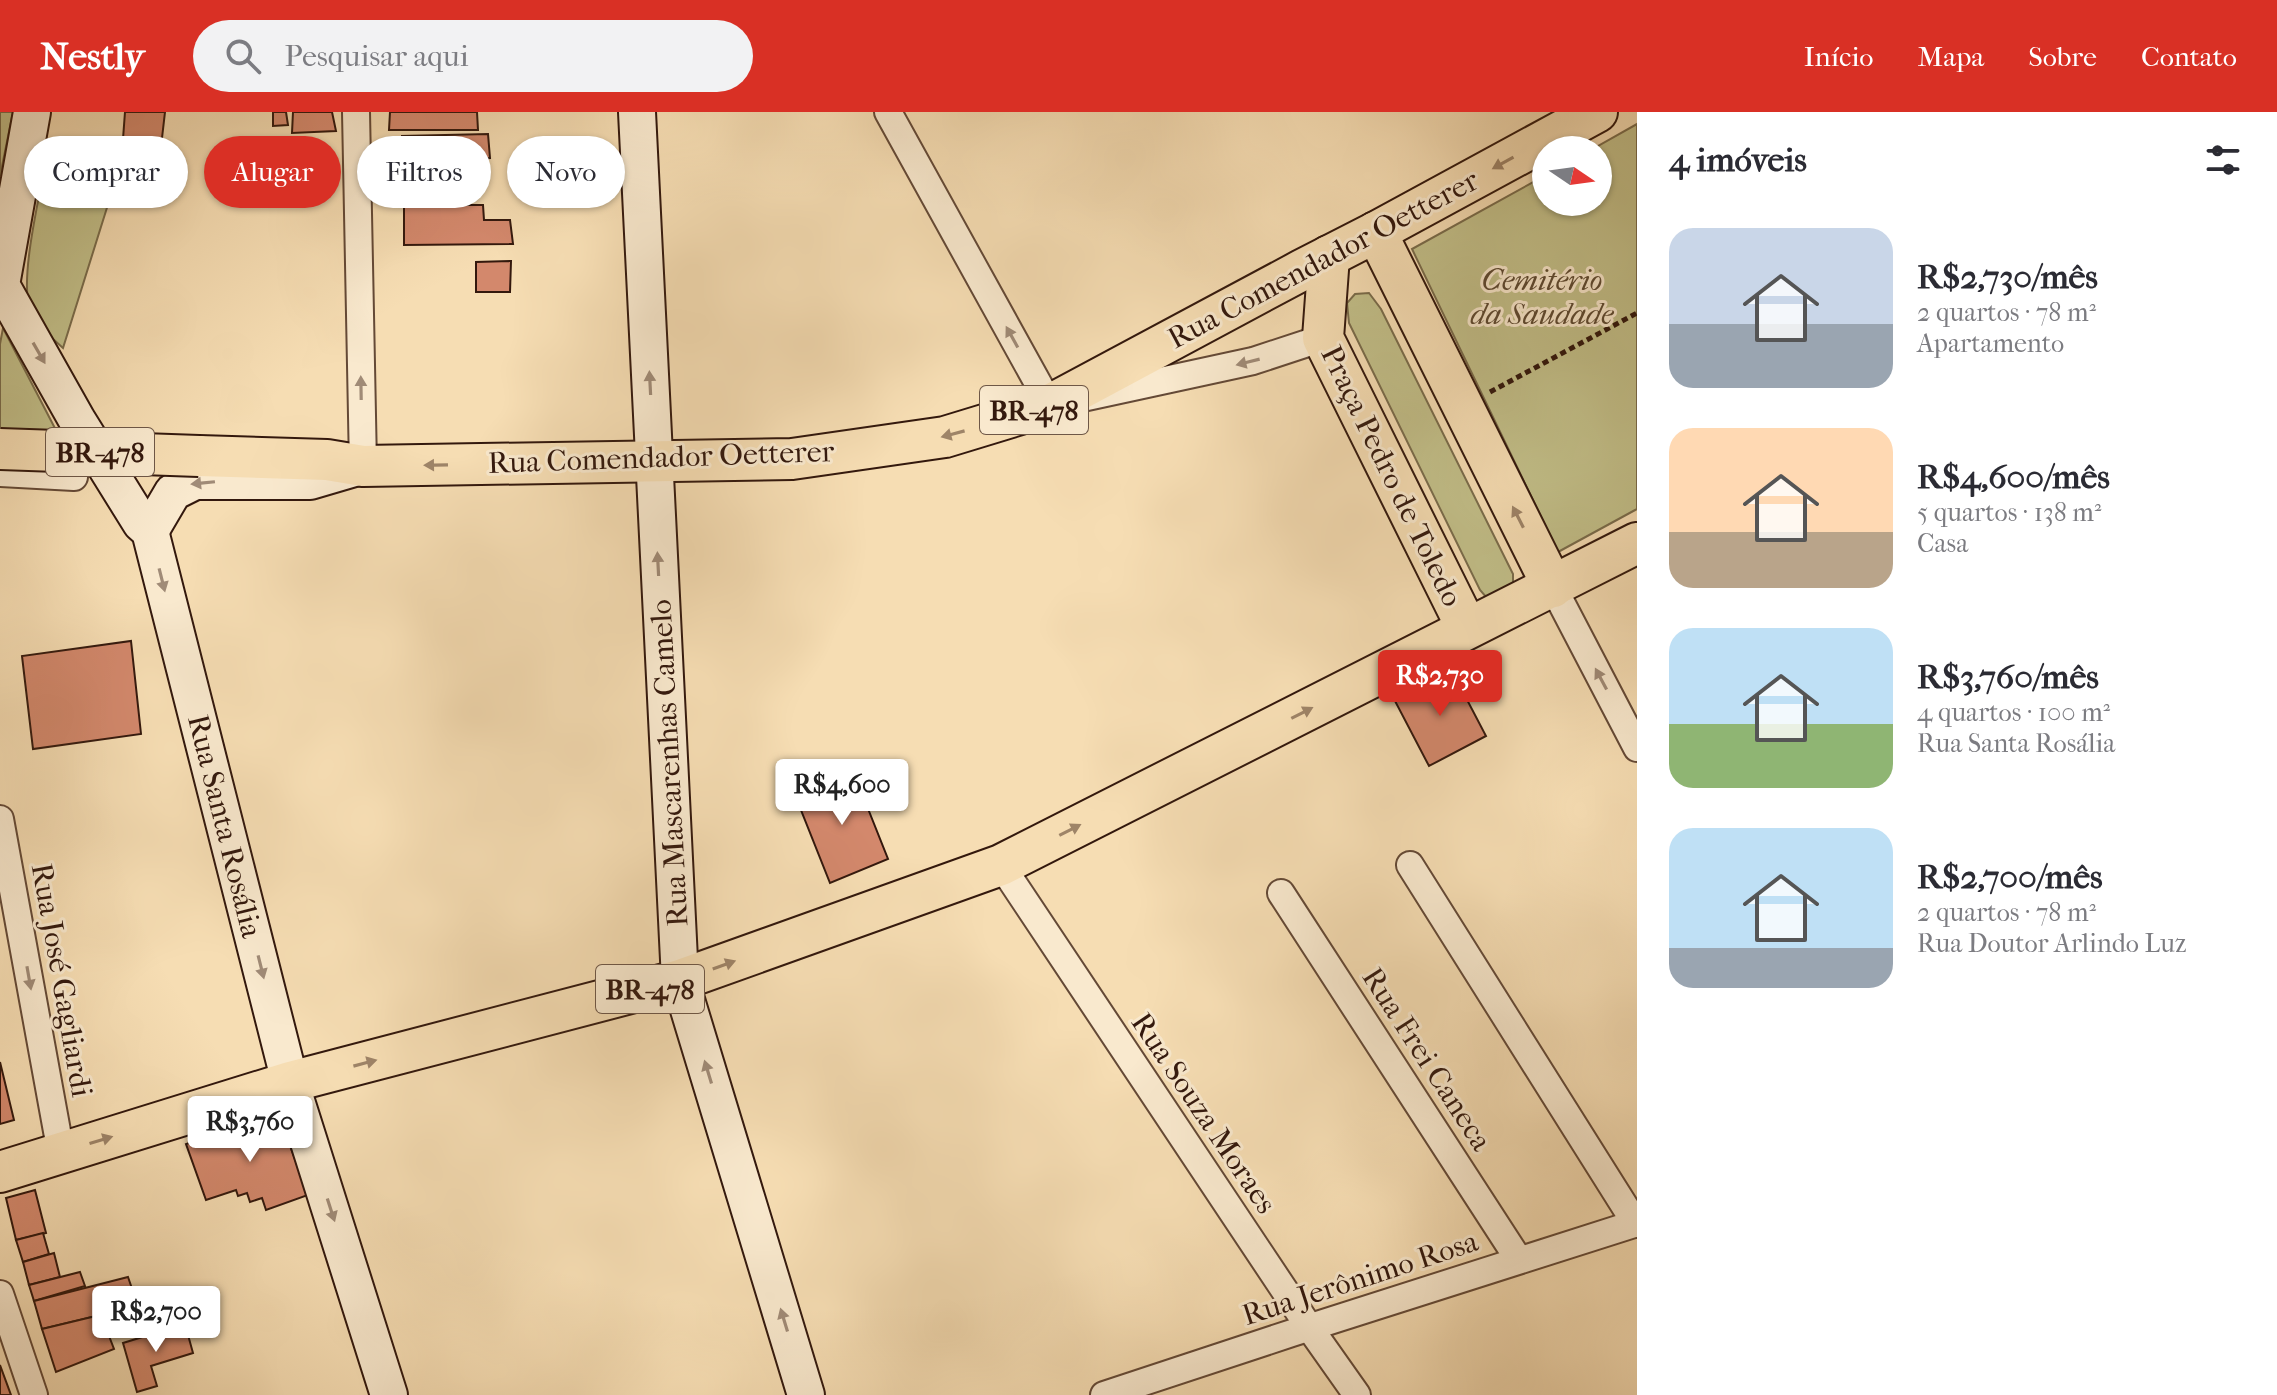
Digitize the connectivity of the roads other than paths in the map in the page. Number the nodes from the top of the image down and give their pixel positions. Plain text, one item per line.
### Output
1 (32, 112) edge
2 (356, 112) edge
3 (637, 112) edge
4 (888, 112) edge
5 (1597, 112) edge
6 (1376, 232) junction
7 (1329, 256) junction
8 (1, 285) edge
9 (1404, 290) junction
10 (1323, 330) junction
11 (1050, 405) junction
12 (0, 449) edge
13 (654, 461) junction
14 (345, 463) junction
15 (0, 473) edge
16 (74, 477) dead end
17 (150, 531) junction
18 (1637, 543) edge
19 (1553, 587) junction
20 (1467, 628) junction
21 (1637, 748) edge
22 (0, 819) edge
23 (1001, 865) junction
24 (1410, 865) dead end
25 (1281, 893) dead end
26 (680, 980) junction
27 (290, 1082) junction
28 (61, 1153) junction
29 (0, 1172) edge
30 (1637, 1224) edge
31 (1519, 1260) junction
32 (0, 1294) edge
33 (1309, 1327) junction
34 (34, 1395) edge
35 (389, 1395) edge
36 (806, 1395) edge
37 (1104, 1395) edge
38 (1357, 1395) edge

1 - 8 main road
14 -> 2 street
13 -> 3 main road, Rua Mascarenhas Camelo
11 -> 4 street
5 -> 6 main road, Rua Comendador Oetterer / BR-478
6 - 7 main road, Rua Comendador Oetterer / BR-478
6 - 9 main road
7 - 10 main road, Praça Pedro de Toledo
7 - 11 main road, Rua Comendador Oetterer / BR-478
8 -> 17 main road, Rua Santa Rosália
9 - 10 main road, Praça Pedro de Toledo
19 -> 9 main road
10 -> 11 street, Rua Comendador Oetterer / BR-478
10 - 20 main road, Praça Pedro de Toledo
11 -> 13 main road, Rua Comendador Oetterer / BR-478
12 - 14 main road, BR-478, bridge
13 -> 14 main road, Rua Comendador Oetterer / BR-478
26 -> 13 main road, Rua Mascarenhas Camelo
14 -> 17 main road, Rua Comendador Oetterer / BR-478
15 - 16 street
17 -> 27 main road, Rua Santa Rosália
18 - 19 main road, BR-478
19 - 20 main road, BR-478
21 -> 19 street
23 -> 20 main road, BR-478
22 -> 28 street, Rua José Gagliardi
26 -> 23 main road, BR-478
23 - 33 street, Rua Souza Moraes
24 - 30 street
25 - 31 street, Rua Frei Caneca
27 -> 26 main road, BR-478
36 -> 26 main road, Rua Mascarenhas Camelo
28 -> 27 main road, BR-478
27 -> 35 main road, Rua Santa Rosália
28 - 29 main road, BR-478
30 - 31 street, Rua Jerônimo Rosa
31 - 33 street, Rua Jerônimo Rosa
32 - 34 street
33 - 37 street, Rua Jerônimo Rosa
33 - 38 street, Rua Souza Moraes

